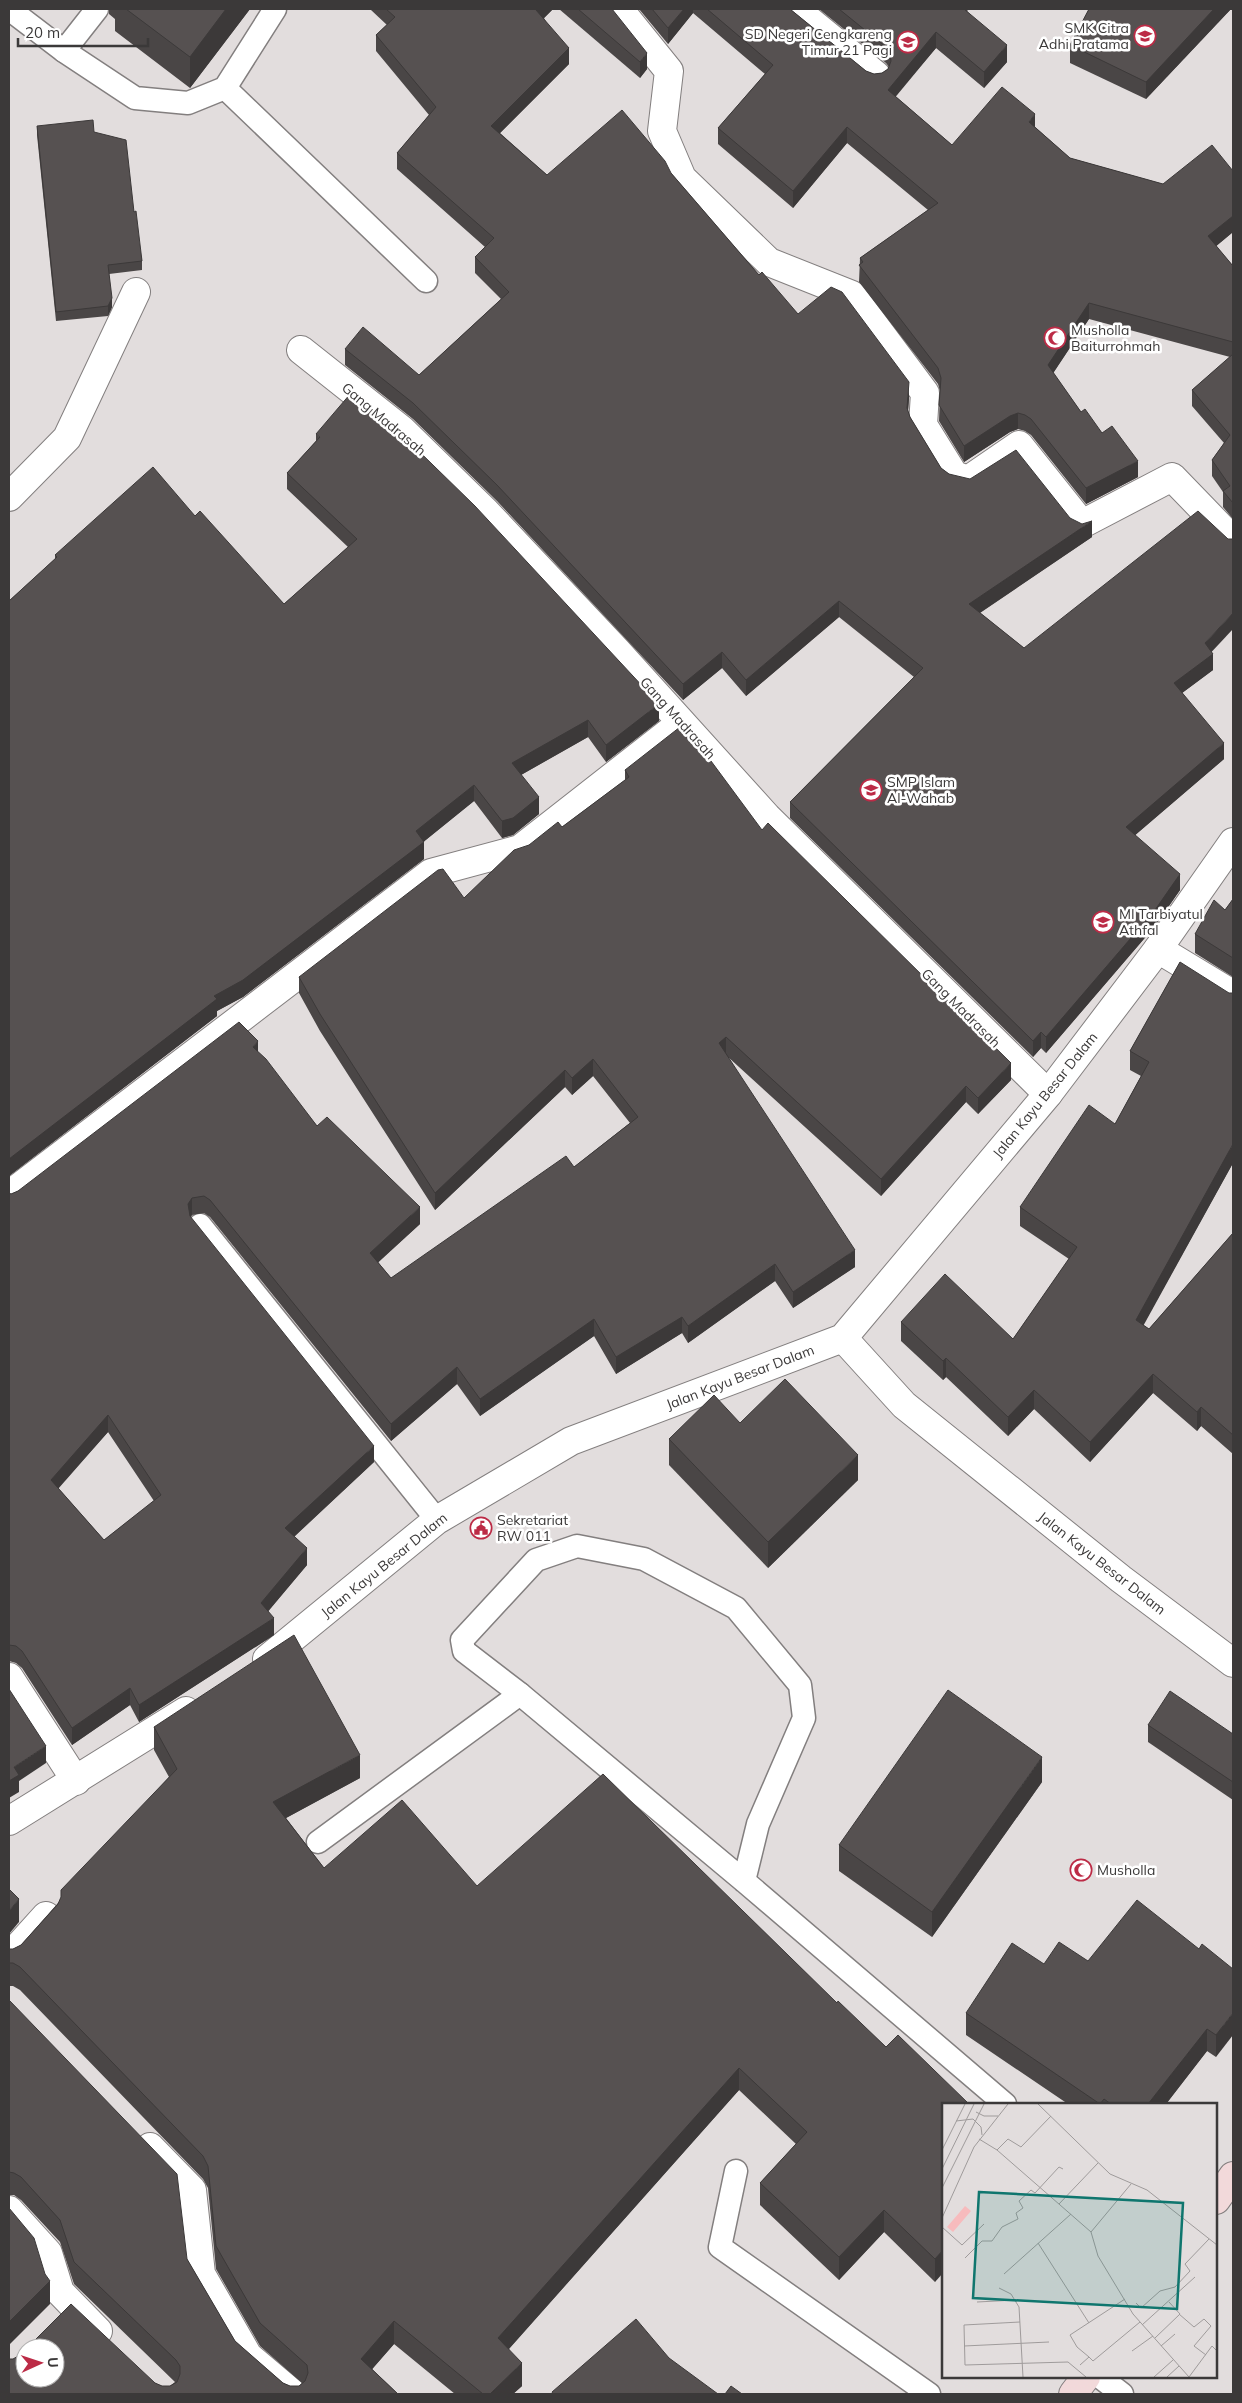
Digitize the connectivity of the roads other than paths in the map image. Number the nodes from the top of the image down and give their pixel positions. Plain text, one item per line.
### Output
1 (9, 9) edge
2 (97, 9) edge
3 (275, 9) edge
4 (619, 9) edge
5 (795, 9) edge
6 (64, 51) junction
7 (876, 75) edge
8 (225, 88) junction
9 (426, 281) dead end
10 (136, 292) dead end
11 (301, 350) dead end
12 (9, 497) edge
13 (1233, 540) edge
14 (682, 723) junction
15 (1233, 842) edge
16 (1158, 949) junction
17 (1233, 997) edge
18 (1048, 1094) junction
19 (9, 1194) edge
20 (200, 1225) edge
21 (843, 1338) junction
22 (437, 1520) junction
23 (1233, 1663) edge
24 (242, 1675) edge
25 (9, 1677) edge
26 (520, 1694) junction
27 (209, 1696) edge
28 (76, 1782) junction
29 (9, 1821) edge
30 (318, 1842) dead end
31 (744, 1881) junction
32 (46, 1916) edge
33 (9, 1957) edge
34 (1004, 2103) edge
35 (131, 2127) edge
36 (736, 2172) dead end
37 (1233, 2176) edge
38 (1217, 2199) edge
39 (9, 2210) edge
40 (114, 2346) edge
41 (1085, 2378) edge
42 (1101, 2378) edge
43 (293, 2394) edge
44 (929, 2394) edge
45 (1073, 2394) edge
46 (1122, 2394) edge

1 - 6 lane
2 - 6 lane
3 - 8 lane
4 - 13 street
5 - 7 street
6 - 8 lane
8 - 9 lane
10 - 12 street
11 - 14 street, Gang Madrasah
14 - 18 street, Gang Madrasah
14 - 19 street
15 - 16 street, Jalan Kayu Besar Dalam
16 - 17 street
16 - 18 street, Jalan Kayu Besar Dalam
18 - 21 street, Jalan Kayu Besar Dalam
20 - 22 lane
21 - 22 street, Jalan Kayu Besar Dalam
21 - 23 street, Jalan Kayu Besar Dalam
22 - 24 street, Jalan Kayu Besar Dalam
25 - 28 street
26 - 30 lane
26 - 31 lane
26 - 31 lane
27 - 28 street
28 - 29 street
31 - 34 lane
32 - 33 street
35 - 43 street
36 - 44 lane
37 - 38 main road
39 - 40 street
41 - 45 main road
42 - 46 lane

